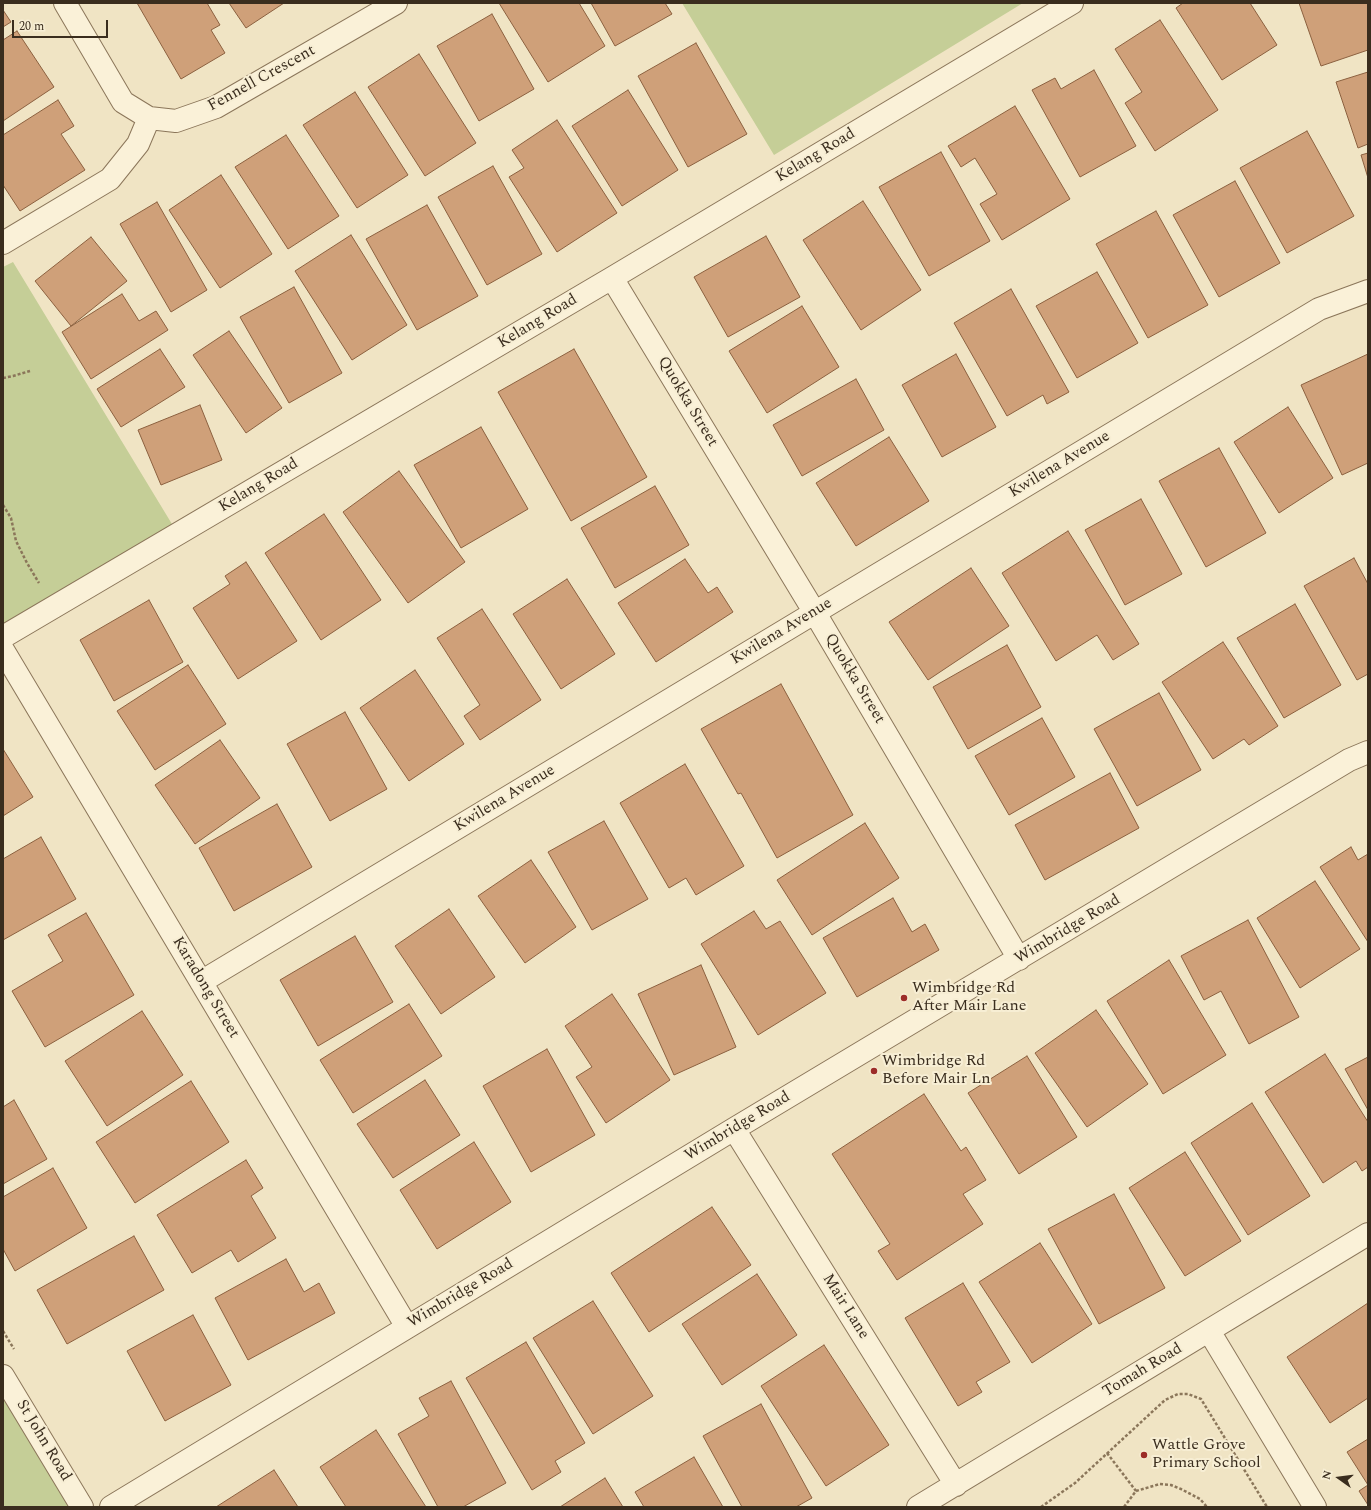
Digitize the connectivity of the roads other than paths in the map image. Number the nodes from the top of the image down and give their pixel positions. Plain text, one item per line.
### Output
1 (64, 3) edge
2 (396, 3) edge
3 (1072, 3) edge
4 (149, 118) junction
5 (3, 243) edge
6 (612, 278) junction
7 (1368, 291) edge
8 (815, 613) junction
9 (3, 637) edge
10 (3, 650) edge
11 (1368, 752) edge
12 (1019, 959) junction
13 (200, 982) junction
14 (734, 1129) junction
15 (1368, 1234) edge
16 (407, 1327) junction
17 (1209, 1331) junction
18 (3, 1376) edge
19 (956, 1484) junction
20 (82, 1507) edge
21 (111, 1507) edge
22 (918, 1507) edge
23 (1315, 1507) edge

1 - 4 street
2 - 4 street, Fennell Crescent
3 - 6 street, Kelang Road
4 - 5 street
6 - 8 street, Quokka Street
6 - 9 street, Kelang Road
7 - 8 street, Kwilena Avenue
8 - 12 street, Quokka Street
8 - 13 street, Kwilena Avenue
10 - 13 street, Karadong Street
11 - 12 street, Wimbridge Road
12 - 14 street, Wimbridge Road
13 - 16 street, Karadong Street
14 - 16 street, Wimbridge Road
14 - 19 street, Mair Lane
15 - 17 street, Tomah Road
16 - 21 street, Wimbridge Road
17 - 19 street, Tomah Road
17 - 23 street
18 - 20 street, St John Road
19 - 22 street, Tomah Road

